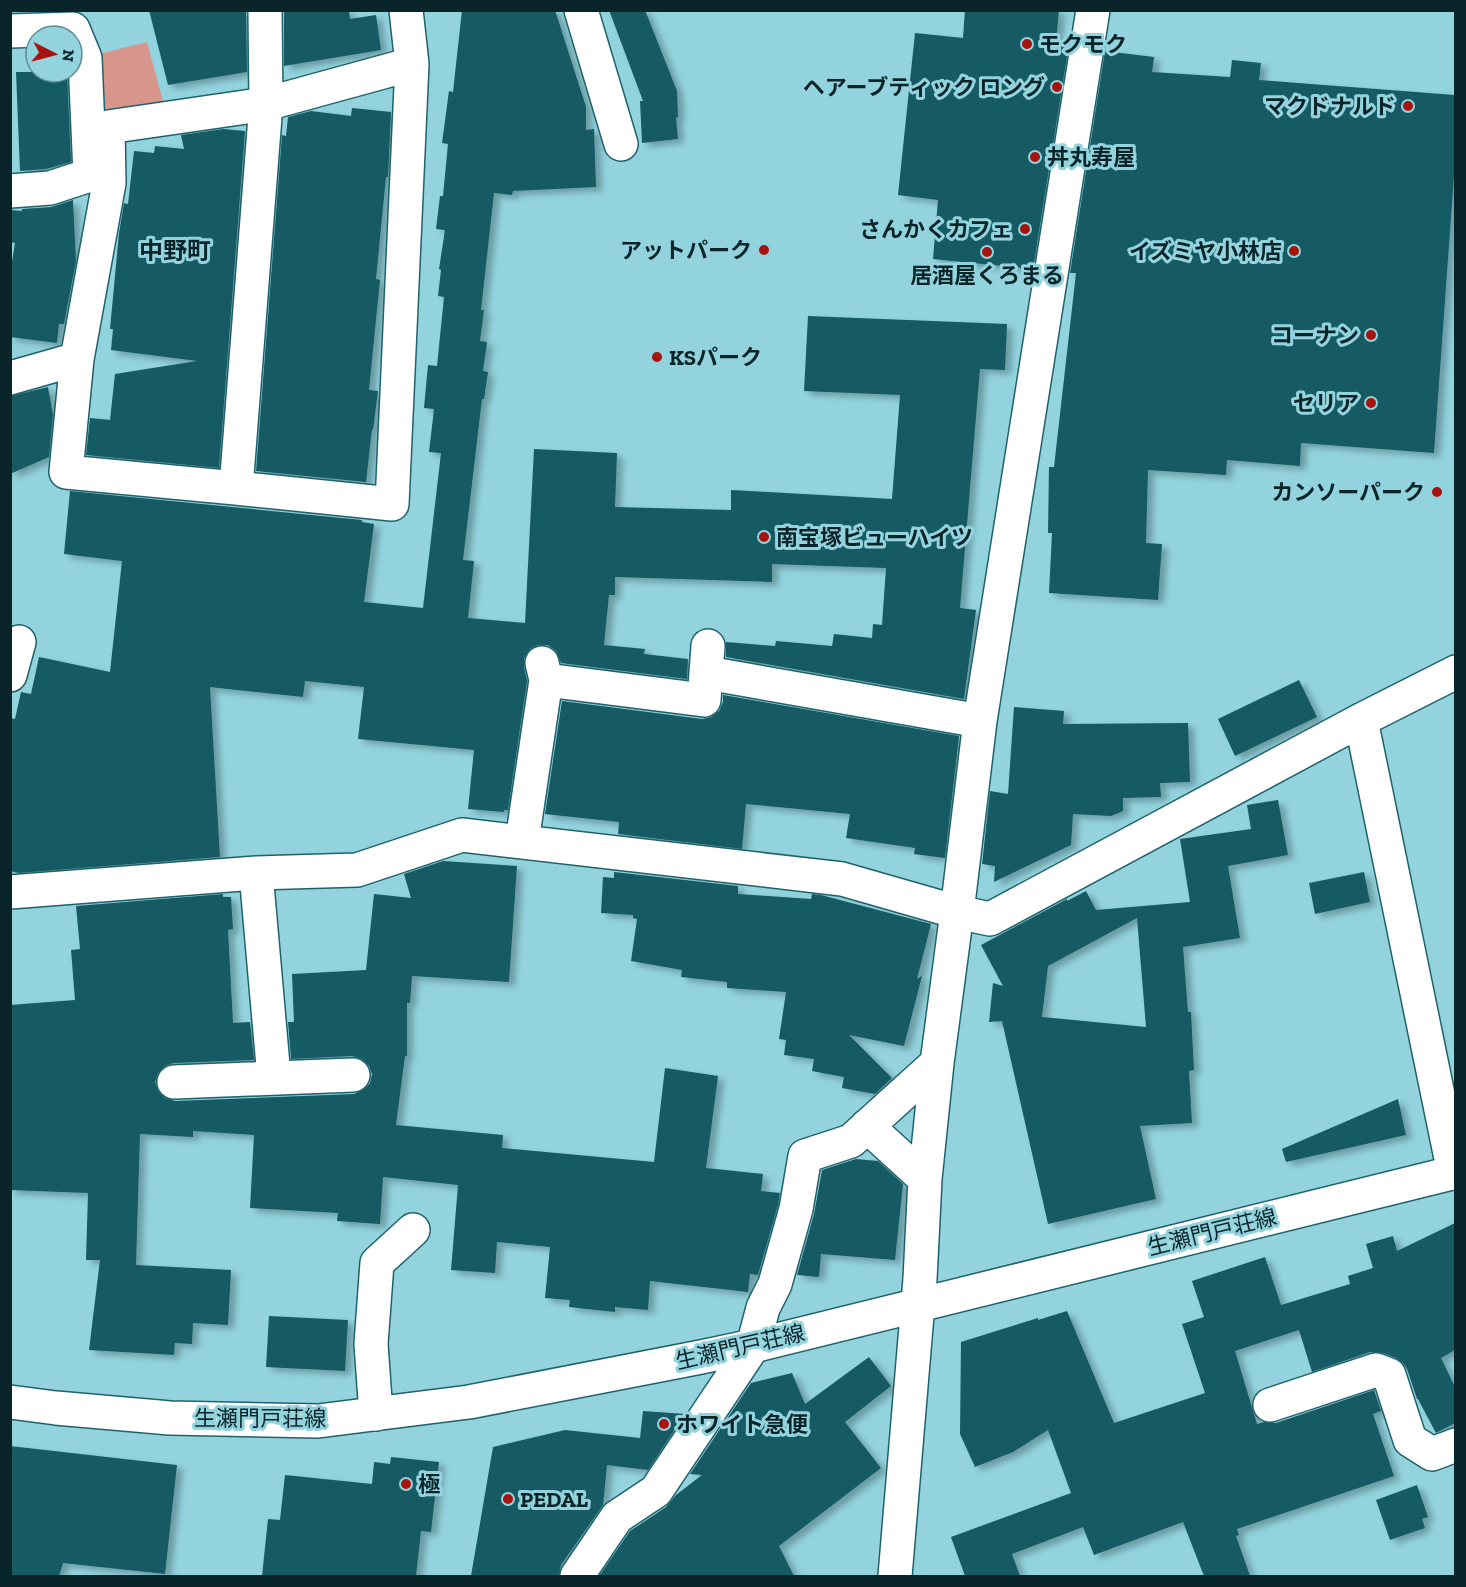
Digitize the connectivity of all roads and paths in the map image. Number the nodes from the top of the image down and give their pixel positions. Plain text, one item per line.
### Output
1 (266, 10) edge
2 (406, 10) edge
3 (580, 10) edge
4 (1093, 10) edge
5 (10, 31) edge
6 (412, 64) junction
7 (266, 104) junction
8 (621, 144) dead end
9 (10, 187) edge
10 (11, 191) edge
11 (77, 359) junction
12 (10, 378) edge
13 (236, 488) junction
14 (19, 642) dead end
15 (1455, 672) edge
16 (10, 675) edge
17 (1361, 720) junction
18 (980, 721) junction
19 (522, 841) junction
20 (256, 873) junction
21 (10, 892) edge
22 (957, 912) junction
23 (937, 1063) junction
24 (354, 1075) dead end
25 (274, 1077) junction
26 (174, 1082) dead end
27 (867, 1126) junction
28 (1455, 1173) edge
29 (925, 1179) junction
30 (413, 1230) dead end
31 (917, 1305) junction
32 (753, 1346) junction
33 (10, 1402) edge
34 (1270, 1405) dead end
35 (376, 1414) junction
36 (1455, 1445) edge
37 (577, 1576) edge
38 (895, 1576) edge

1 - 7 street
2 - 6 street
3 - 8 street
4 - 18 street
5 - 10 street
6 - 7 street
6 - 13 street
7 - 11 street
7 - 13 street
9 - 10 street
11 - 12 street
11 - 13 street
14 - 16 street
15 - 17 street
17 - 22 street
17 - 28 street
18 - 19 street
18 - 22 street
19 - 20 street
19 - 22 street
20 - 21 street
20 - 25 street
22 - 23 street
23 - 27 street
23 - 29 street
24 - 25 street
25 - 26 street
27 - 29 street
27 - 32 street
28 - 31 street, 生瀬門戸荘線
29 - 31 street
30 - 35 street
31 - 32 street, 生瀬門戸荘線
31 - 38 street
32 - 35 street, 生瀬門戸荘線
32 - 37 street
33 - 35 street, 生瀬門戸荘線
34 - 36 street

